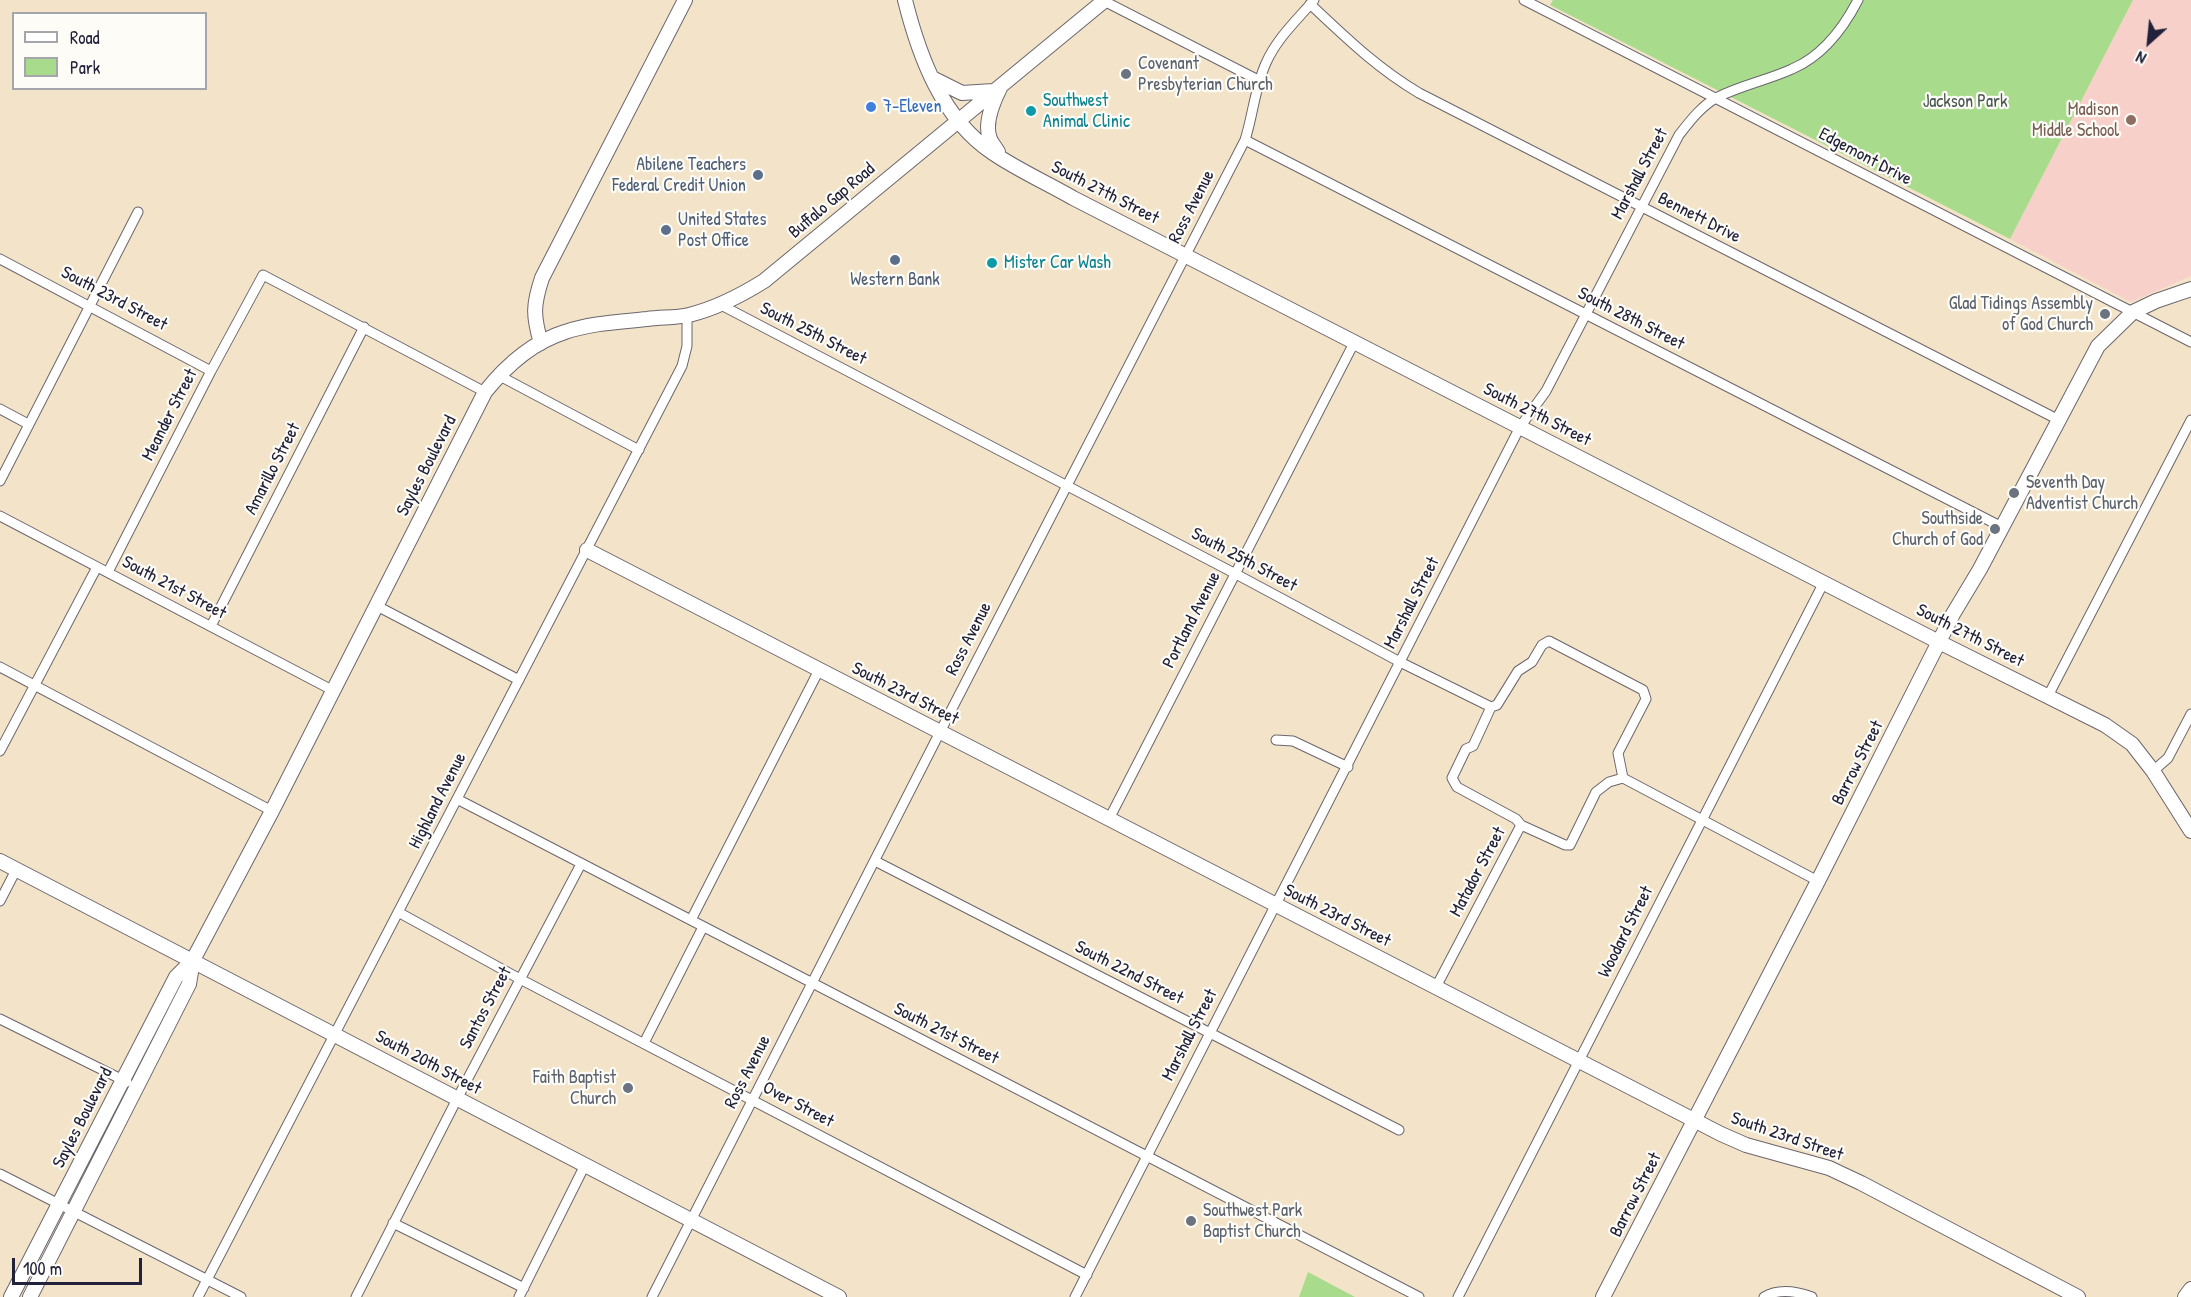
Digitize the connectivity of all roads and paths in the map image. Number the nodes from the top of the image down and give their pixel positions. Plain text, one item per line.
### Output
1 (685, 0) edge
2 (905, 0) edge
3 (1524, 0) edge
4 (1857, 0) edge
5 (1104, 1) edge
6 (1312, 2) edge
7 (932, 78) junction
8 (1260, 81) junction
9 (998, 88) junction
10 (1717, 97) junction
11 (958, 120) junction
12 (1245, 140) junction
13 (1002, 159) junction
14 (1641, 207) junction
15 (138, 212) dead end
16 (1186, 255) junction
17 (0, 259) edge
18 (2191, 289) edge
19 (721, 305) junction
20 (90, 307) junction
21 (2133, 312) junction
22 (1585, 314) junction
23 (687, 315) junction
24 (364, 327) junction
25 (1355, 341) junction
26 (2191, 342) edge
27 (541, 343) junction
28 (211, 371) junction
29 (498, 375) junction
30 (485, 392) junction
31 (0, 409) edge
32 (2057, 419) junction
33 (2191, 420) edge
34 (28, 424) junction
35 (1520, 427) junction
36 (639, 450) junction
37 (0, 481) edge
38 (1066, 486) junction
39 (0, 516) edge
40 (2002, 527) junction
41 (587, 550) junction
42 (97, 567) junction
43 (108, 572) junction
44 (1234, 573) junction
45 (1824, 582) junction
46 (377, 606) junction
47 (211, 626) junction
48 (1939, 642) junction
49 (1400, 662) junction
50 (0, 667) edge
51 (819, 670) junction
52 (519, 680) junction
53 (34, 685) junction
54 (332, 690) junction
55 (2048, 696) junction
56 (1491, 707) junction
57 (2191, 714) edge
58 (940, 732) junction
59 (1276, 740) dead end
60 (0, 751) edge
61 (1348, 766) junction
62 (2153, 771) junction
63 (1623, 778) junction
64 (457, 800) junction
65 (272, 811) junction
66 (1109, 819) junction
67 (1702, 820) junction
68 (1521, 825) junction
69 (2191, 831) edge
70 (0, 861) edge
71 (875, 861) junction
72 (581, 864) junction
73 (16, 870) junction
74 (1818, 881) junction
75 (0, 901) edge
76 (1275, 904) junction
77 (398, 912) junction
78 (691, 920) junction
79 (703, 927) junction
80 (193, 960) junction
81 (520, 979) junction
82 (811, 982) junction
83 (1436, 987) junction
84 (0, 1019) edge
85 (1209, 1033) junction
86 (335, 1035) junction
87 (644, 1043) junction
88 (1579, 1061) junction
89 (123, 1080) junction
90 (137, 1087) junction
91 (457, 1099) junction
92 (753, 1100) junction
93 (1695, 1120) junction
94 (1399, 1130) dead end
95 (1147, 1156) junction
96 (585, 1165) junction
97 (0, 1174) edge
98 (59, 1204) junction
99 (74, 1211) junction
100 (691, 1221) junction
101 (393, 1223) junction
102 (1087, 1275) junction
103 (207, 1280) junction
104 (524, 1288) junction
105 (2191, 1289) edge
106 (814, 1291) edge
107 (11, 1297) edge
108 (30, 1297) edge
109 (198, 1297) edge
110 (241, 1297) edge
111 (356, 1297) edge
112 (519, 1297) edge
113 (652, 1297) edge
114 (839, 1297) edge
115 (1076, 1297) edge
116 (1419, 1297) edge
117 (1458, 1297) edge
118 (1603, 1297) edge
119 (1764, 1297) edge
120 (1812, 1297) edge
121 (2078, 1297) edge
122 (2185, 1297) edge

1 - 27 main road
2 - 7 main road, South 27th Street
3 - 10 street, Edgemont Drive
4 - 10 street, Marshall Street
5 - 8 street
5 - 9 main road, Buffalo Gap Road
6 - 8 street, Ross Avenue
6 - 14 street, Bennett Drive
7 - 9 main road
7 - 11 main road, South 27th Street
8 - 12 street, Ross Avenue
9 - 11 main road, Buffalo Gap Road
9 - 13 main road
10 - 14 street, Marshall Street
10 - 21 street, Edgemont Drive
11 - 13 main road, South 27th Street
11 - 19 main road, Buffalo Gap Road
12 - 16 street, Ross Avenue
12 - 22 street, South 28th Street
13 - 16 main road, South 27th Street
14 - 22 street, Marshall Street
14 - 32 street, Bennett Drive
15 - 20 street
16 - 25 main road, South 27th Street
16 - 38 street, Ross Avenue
17 - 20 street, South 23rd Street
18 - 21 main road, Barrow Street
19 - 23 main road, Buffalo Gap Road
19 - 38 street, South 25th Street
20 - 28 street, South 23rd Street
20 - 34 street
21 - 26 street, Edgemont Drive
21 - 32 main road, Barrow Street
22 - 35 street, Marshall Street
22 - 40 street, South 28th Street
23 - 27 main road, Buffalo Gap Road
23 - 36 street, Highland Avenue
24 - 28 street, Meander Street
24 - 30 street
24 - 47 street, Amarillo Street
25 - 35 main road, South 27th Street
25 - 44 street, Portland Avenue
27 - 29 main road, Sayles Boulevard
28 - 43 street, Meander Street
29 - 30 main road, Sayles Boulevard
29 - 36 street
30 - 46 main road, Sayles Boulevard
31 - 34 street
32 - 40 main road, Barrow Street
33 - 55 street
34 - 37 street
35 - 45 main road, South 27th Street
35 - 49 street, Marshall Street
36 - 41 street, Highland Avenue
38 - 44 street, South 25th Street
38 - 58 street, Ross Avenue
39 - 42 street, South 21st Street
40 - 48 main road, Barrow Street
41 - 51 main road, South 23rd Street
41 - 52 street, Highland Avenue
42 - 43 street, South 21st Street
42 - 53 street
43 - 47 street, South 21st Street
44 - 49 street, South 25th Street
44 - 66 street, Portland Avenue
45 - 48 main road, South 27th Street
45 - 67 street, Woodard Street
46 - 52 street
46 - 54 main road, Sayles Boulevard
47 - 54 street, South 21st Street
48 - 55 main road, South 27th Street
48 - 74 main road, Barrow Street
49 - 56 street, South 25th Street
49 - 61 street, Marshall Street
50 - 53 street
51 - 58 main road, South 23rd Street
51 - 78 street
52 - 64 street, Highland Avenue
53 - 60 street
53 - 65 street
54 - 65 main road, Sayles Boulevard
55 - 62 main road, South 27th Street
56 - 63 street
56 - 68 street, Matador Street
57 - 62 street
58 - 66 main road, South 23rd Street
58 - 71 street, Ross Avenue
59 - 61 street
61 - 76 street, Marshall Street
62 - 69 main road, South 27th Street
63 - 67 street
63 - 68 street
64 - 72 street, South 21st Street
64 - 77 street, Highland Avenue
65 - 80 main road, Sayles Boulevard
66 - 76 main road, South 23rd Street
67 - 74 street
67 - 88 street, Woodard Street
68 - 83 street, Matador Street
70 - 73 main road, South 20th Street
71 - 82 street, Ross Avenue
71 - 85 street, South 22nd Street
72 - 78 street, South 21st Street
72 - 81 street, Santos Street
73 - 75 street
73 - 80 main road, South 20th Street
74 - 93 main road, Barrow Street
76 - 83 main road, South 23rd Street
76 - 85 street, Marshall Street
77 - 81 street, Over Street
77 - 86 street, Highland Avenue
78 - 79 street, South 21st Street
79 - 82 street, South 21st Street
79 - 87 street
80 - 86 main road, South 20th Street
80 - 89 main road, Sayles Boulevard
80 - 90 main road, Sayles Boulevard
81 - 87 street, Over Street
81 - 91 street, Santos Street
82 - 92 street, Ross Avenue
82 - 95 street, South 21st Street
83 - 88 main road, South 23rd Street
84 - 89 street
85 - 94 street, South 22nd Street
85 - 95 street, Marshall Street
86 - 91 main road, South 20th Street
86 - 103 street, Highland Avenue
87 - 92 street, Over Street
88 - 93 main road, South 23rd Street
88 - 117 street, Woodard Street
89 - 90 street
89 - 98 main road, Sayles Boulevard
90 - 99 main road, Sayles Boulevard
91 - 96 main road, South 20th Street
91 - 101 street, Santos Street
92 - 100 street, Ross Avenue
92 - 102 street, Over Street
93 - 118 main road, Barrow Street
93 - 121 main road, South 23rd Street
95 - 102 street, Marshall Street
95 - 116 street, South 21st Street
96 - 100 main road, South 20th Street
96 - 104 street
97 - 98 street
98 - 99 street
98 - 107 main road, Sayles Boulevard
99 - 103 street
99 - 108 main road, Sayles Boulevard
100 - 106 main road, South 20th Street
100 - 113 street, Ross Avenue
101 - 104 street
101 - 111 street, Santos Street
102 - 115 street, Marshall Street
103 - 109 street, Highland Avenue
103 - 110 street
104 - 112 street
105 - 122 main road
106 - 114 main road, South 20th Street
119 - 120 street

